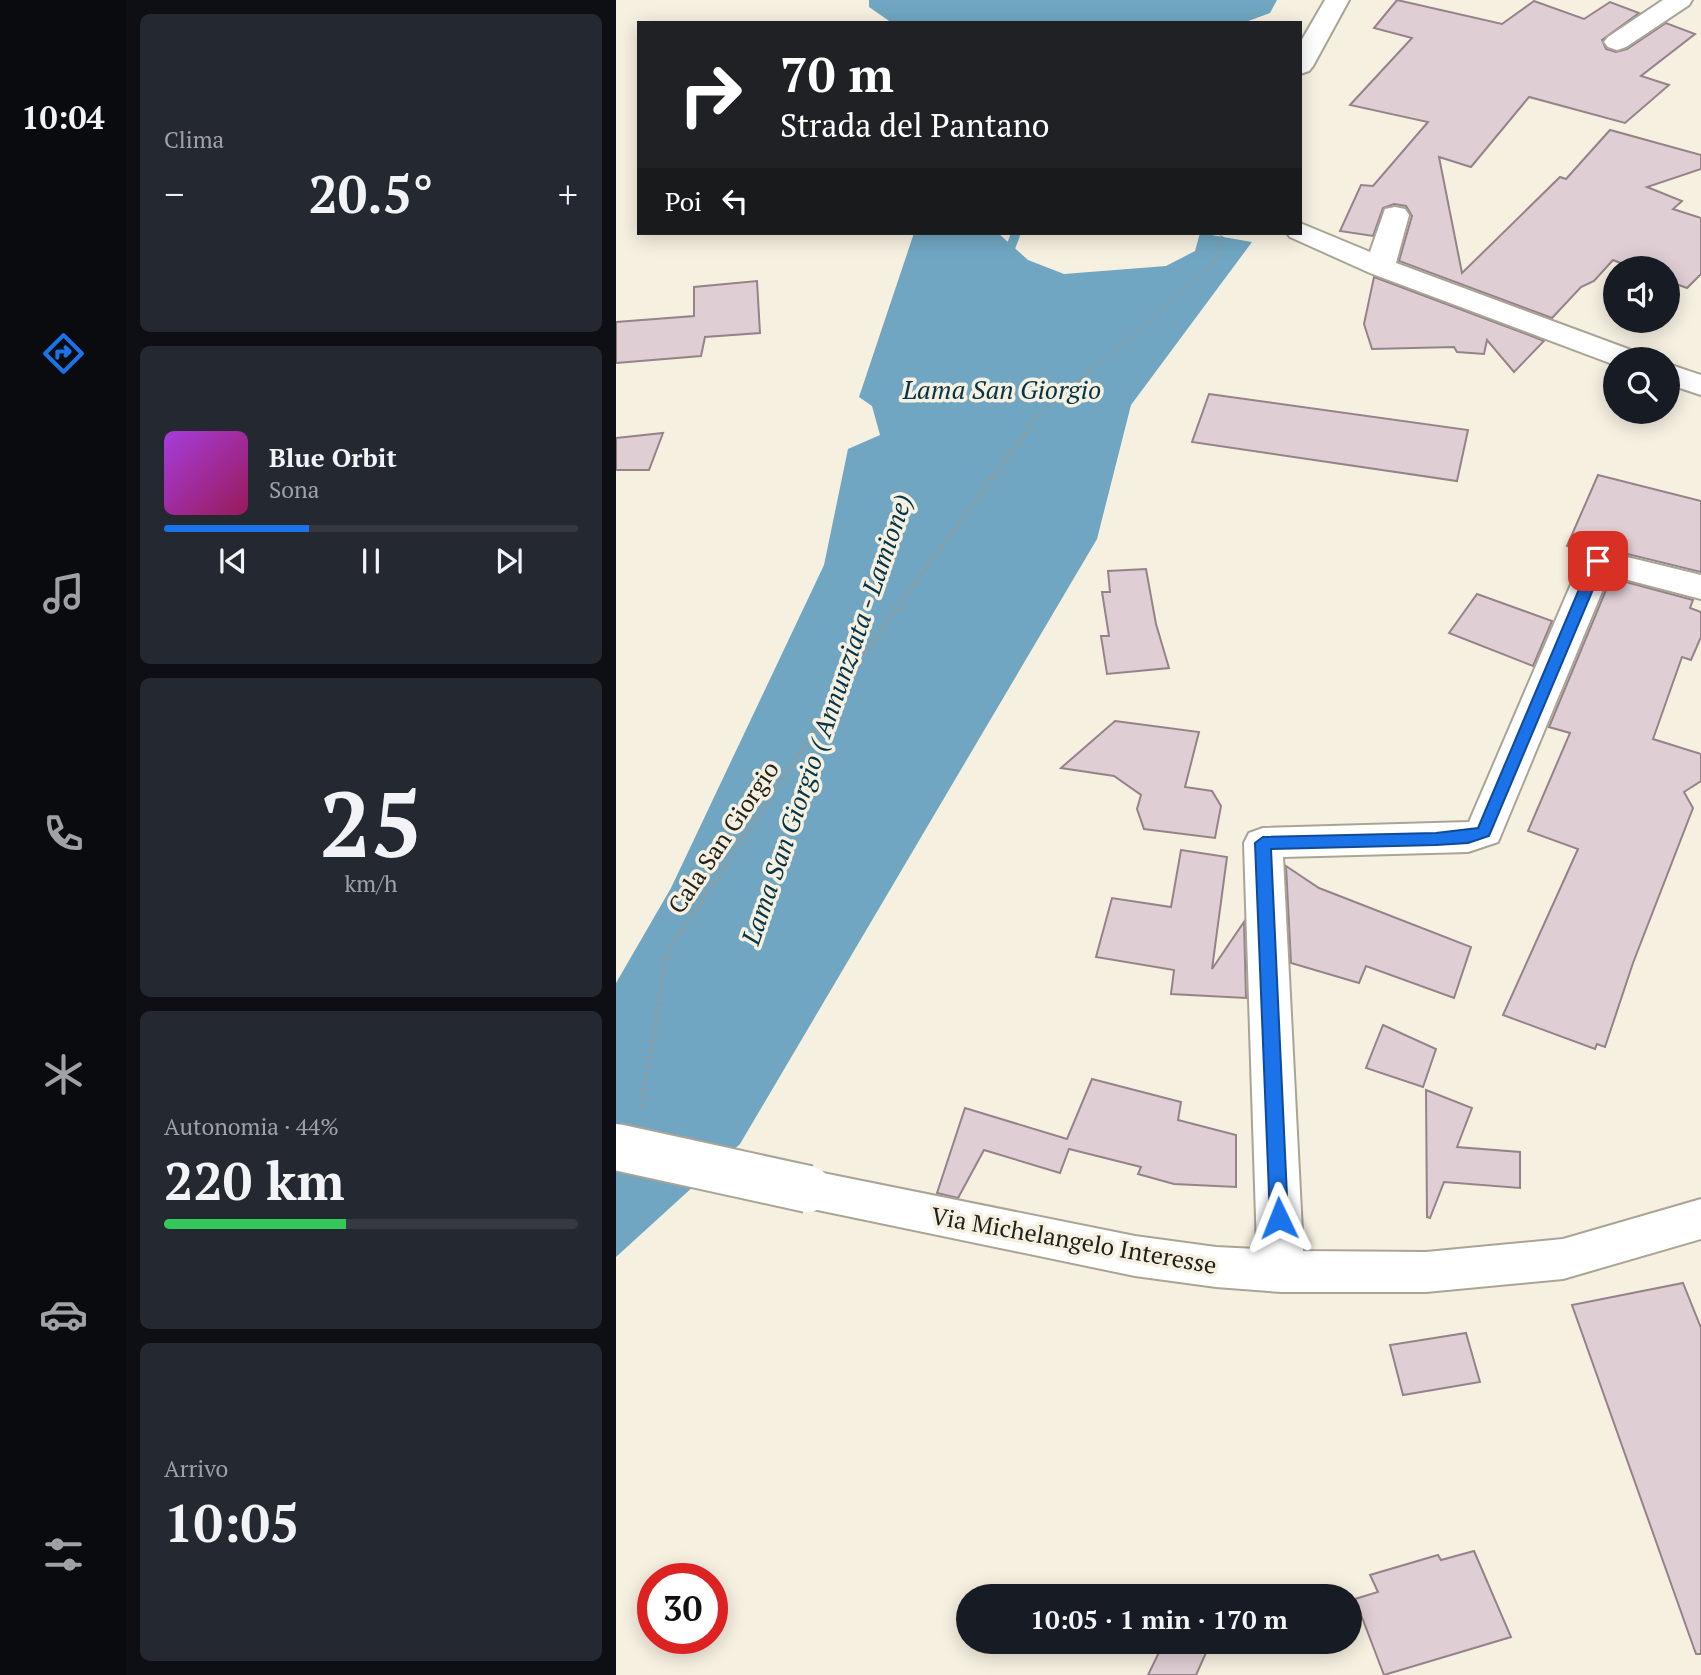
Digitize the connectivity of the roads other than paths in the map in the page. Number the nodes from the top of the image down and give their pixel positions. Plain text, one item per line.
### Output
1 (1337, 0) edge
2 (1677, 2) edge
3 (1701, 12) edge
4 (1617, 42) dead end
5 (1302, 62) edge
6 (1395, 215) dead end
7 (1302, 232) edge
8 (1380, 267) junction
9 (1603, 350) edge
10 (1680, 378) edge
11 (1701, 386) edge
12 (1701, 587) edge
13 (616, 1147) edge
14 (1701, 1219) edge
15 (1281, 1272) junction

1 - 5 street
2 - 3 street
2 - 4 street
6 - 8 street
7 - 8 street
8 - 9 street
10 - 11 street
12 - 15 street
13 - 15 street, Via Michelangelo Interesse, bridge
14 - 15 street, Via Michelangelo Interesse

